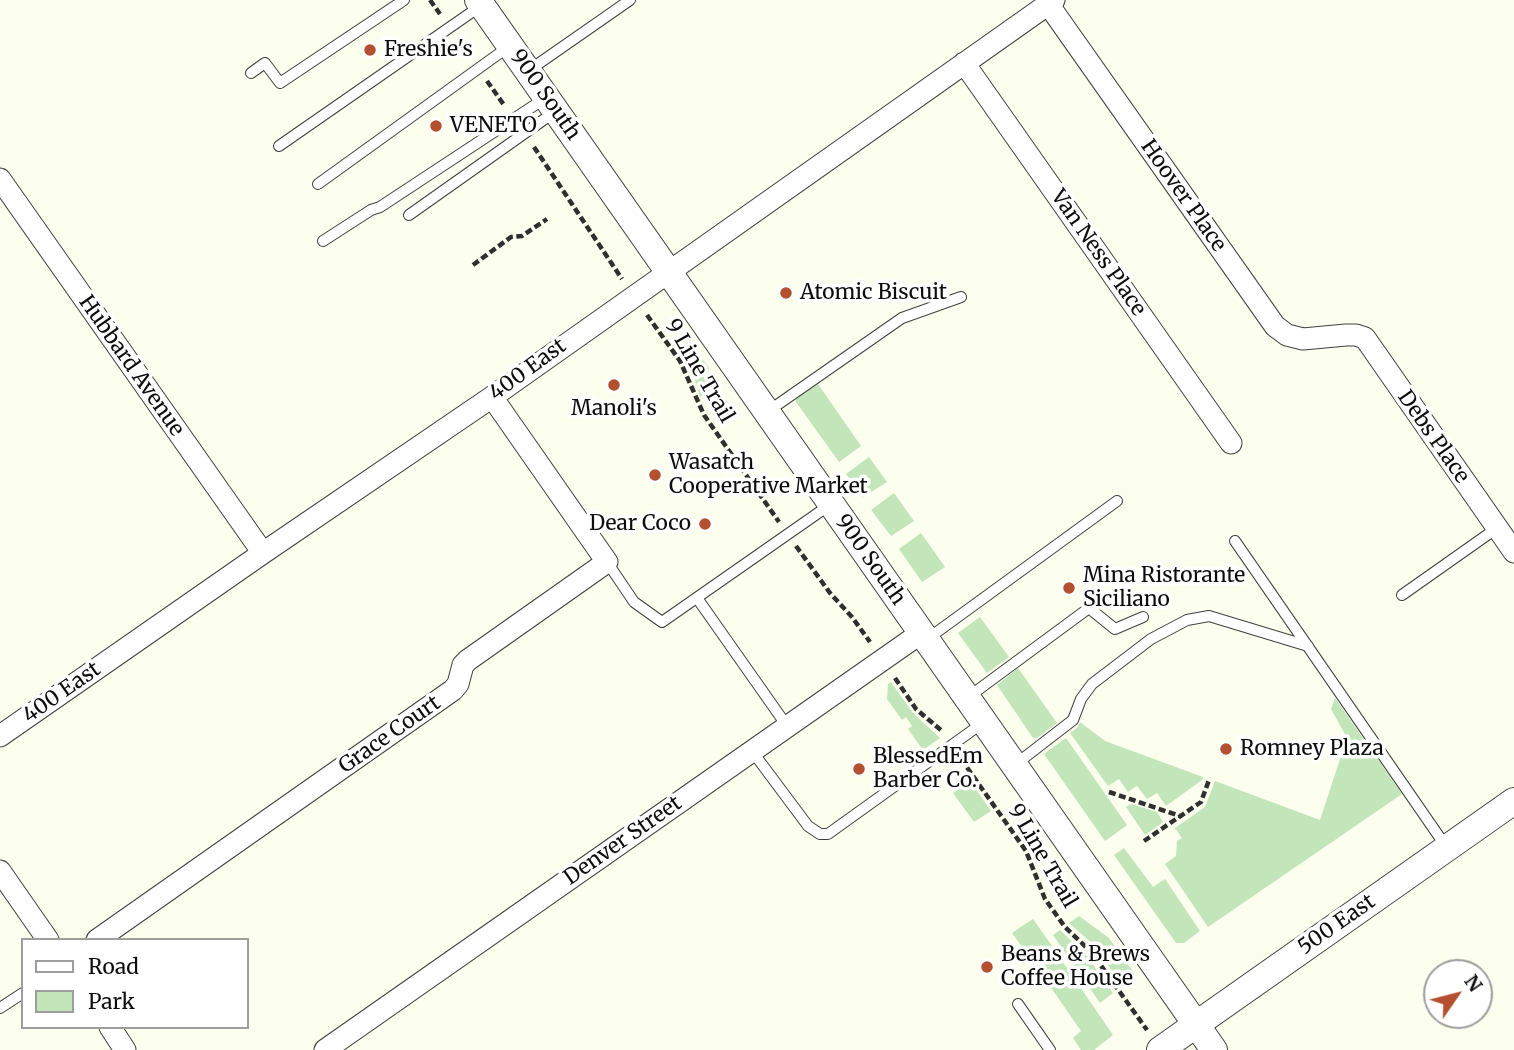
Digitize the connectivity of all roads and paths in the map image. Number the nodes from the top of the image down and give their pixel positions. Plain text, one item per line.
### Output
1 (404, 0) edge
2 (630, 0) edge
3 (480, 2) edge
4 (1051, 2) edge
5 (510, 45) junction
6 (964, 63) junction
7 (528, 71) junction
8 (251, 73) dead end
9 (552, 104) junction
10 (279, 146) dead end
11 (0, 179) edge
12 (318, 184) dead end
13 (409, 215) dead end
14 (547, 219) dead end
15 (323, 241) dead end
16 (473, 265) dead end
17 (669, 271) junction
18 (961, 297) dead end
19 (649, 317) dead end
20 (1346, 335) joint
21 (492, 397) junction
22 (767, 412) junction
23 (1231, 443) dead end
24 (1116, 501) dead end
25 (831, 504) junction
26 (1497, 528) junction
27 (788, 534) junction
28 (1235, 541) dead end
29 (262, 552) junction
30 (1514, 552) edge
31 (607, 562) junction
32 (1402, 595) dead end
33 (697, 597) junction
34 (1143, 617) dead end
35 (923, 636) junction
36 (871, 644) dead end
37 (1308, 646) junction
38 (889, 670) dead end
39 (967, 698) junction
40 (984, 722) junction
41 (787, 726) junction
42 (0, 736) edge
43 (951, 746) junction
44 (752, 751) junction
45 (1014, 766) junction
46 (1209, 780) dead end
47 (1109, 792) dead end
48 (1514, 801) edge
49 (1180, 816) junction
50 (1144, 841) dead end
51 (1447, 848) junction
52 (0, 871) edge
53 (47, 938) edge
54 (100, 938) edge
55 (21, 994) edge
56 (1018, 1004) dead end
57 (0, 1008) edge
58 (1143, 1024) dead end
59 (1196, 1024) junction
60 (111, 1029) edge
61 (125, 1050) edge
62 (325, 1050) edge
63 (1050, 1050) edge
64 (1160, 1050) edge
65 (1214, 1050) edge

1 - 8 lane
2 - 7 lane
3 - 5 street, 900 South
3 - 10 lane
4 - 6 street, 400 East
4 - 20 street, Hoover Place
5 - 7 street, 900 South
5 - 12 lane
6 - 17 street, 400 East
6 - 23 street, Van Ness Place
7 - 9 street, 900 South
9 - 13 lane
9 - 15 lane
9 - 17 street, 900 South
11 - 29 street, Hubbard Avenue
14 - 16 path
17 - 21 street, 400 East
17 - 22 street, 900 South
18 - 22 lane
19 - 27 path, 9 Line Trail
20 - 26 street, Debs Place
21 - 29 street, 400 East
21 - 31 street
22 - 25 street, 900 South
24 - 35 lane
25 - 27 lane
25 - 35 street, 900 South
26 - 30 street, Debs Place
26 - 32 lane
27 - 33 lane
27 - 36 path, 9 Line Trail
28 - 37 lane
29 - 42 street, 400 East
31 - 33 lane
31 - 54 street, Grace Court
33 - 41 lane
34 - 39 lane
35 - 39 street, 900 South
35 - 41 street, Denver Street
37 - 45 lane
37 - 51 lane
38 - 43 path, 9 Line Trail
39 - 40 street, 900 South
40 - 43 lane
40 - 45 street, 900 South
41 - 44 street, Denver Street
43 - 44 lane
43 - 58 path, 9 Line Trail
44 - 62 street, Denver Street
45 - 59 street, 900 South
46 - 49 path
47 - 49 path
48 - 51 street, 500 East
49 - 50 path
51 - 59 street, 500 East
52 - 53 street
55 - 57 lane
56 - 63 lane
59 - 64 street, 500 East
59 - 65 street, 900 South
60 - 61 street

